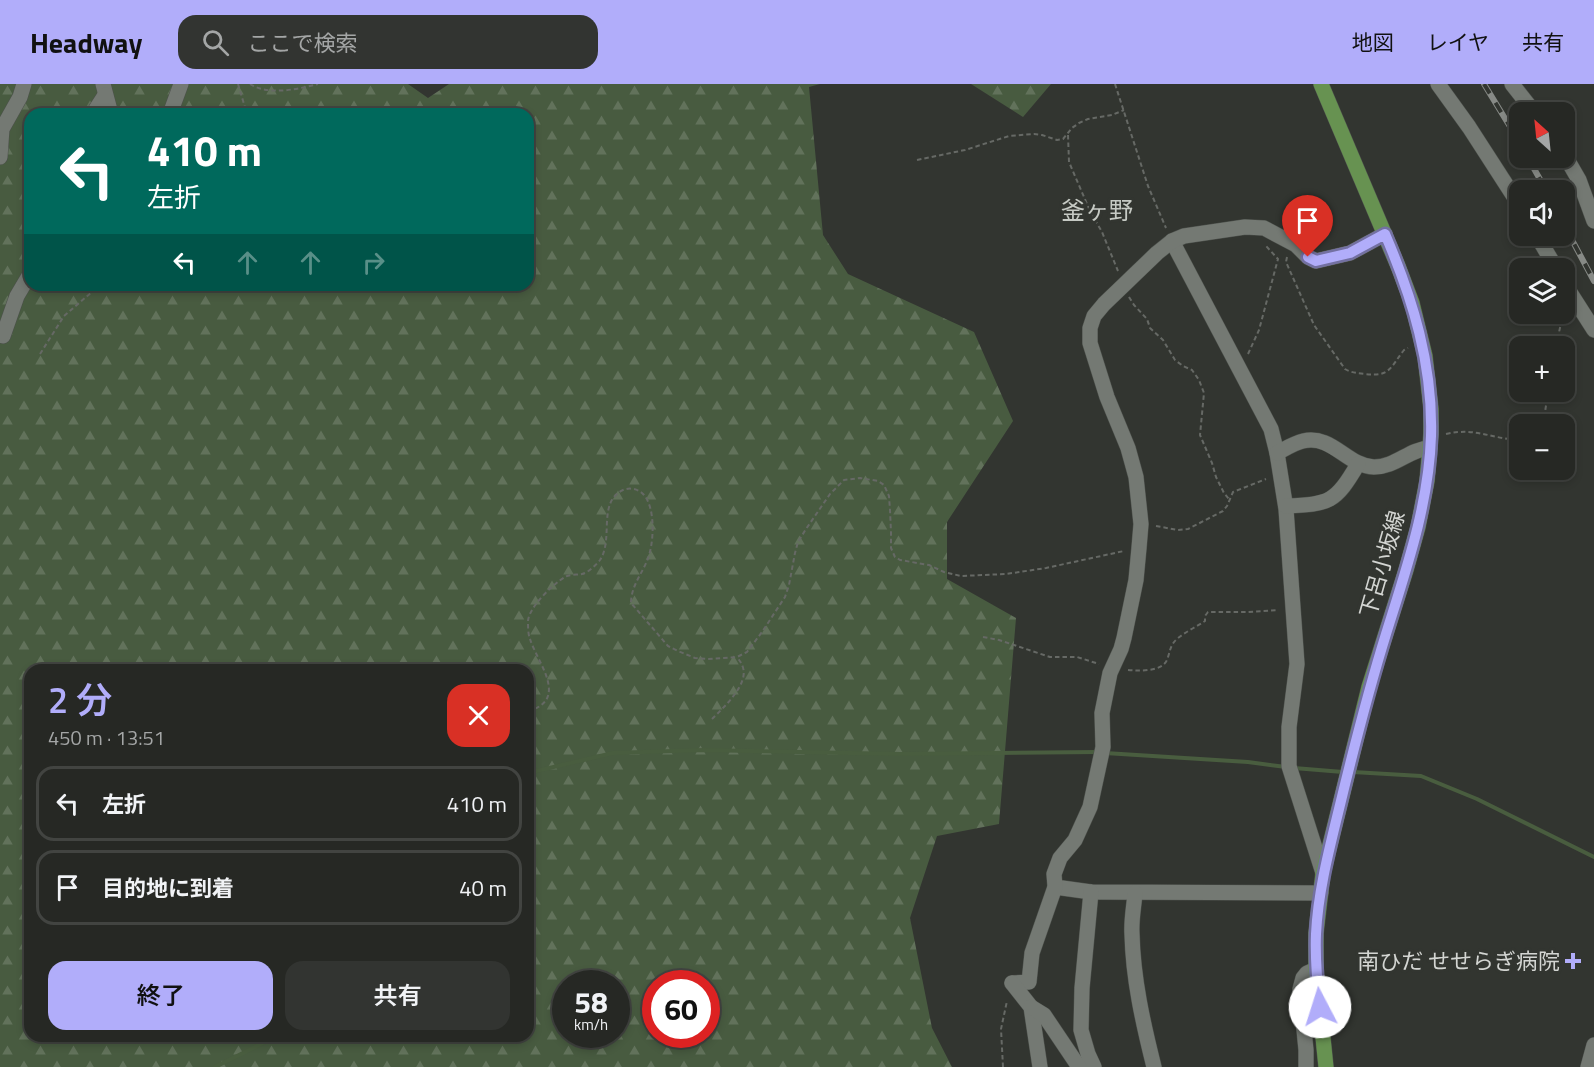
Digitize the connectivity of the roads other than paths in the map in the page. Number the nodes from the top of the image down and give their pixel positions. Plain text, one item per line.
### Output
1 (24, 84) edge
2 (181, 84) edge
3 (1321, 84) edge
4 (1438, 84) edge
5 (1512, 84) edge
6 (104, 90) edge
7 (1526, 102) edge
8 (96, 108) edge
9 (109, 108) edge
10 (172, 108) edge
11 (0, 157) edge
12 (1572, 168) edge
13 (1509, 189) edge
14 (1594, 220) edge
15 (1385, 234) junction
16 (1172, 241) junction
17 (24, 284) edge
18 (1575, 300) edge
19 (1594, 330) edge
20 (3, 336) dead end
21 (1431, 441) junction
22 (1277, 453) junction
23 (1358, 464) junction
24 (1286, 506) junction
25 (1323, 873) junction
26 (1055, 887) junction
27 (1091, 892) junction
28 (1136, 892) junction
29 (1321, 893) junction
30 (1316, 969) junction
31 (1031, 1007) junction
32 (1594, 1045) edge
33 (1040, 1067) edge
34 (1079, 1067) edge
35 (1094, 1067) edge
36 (1154, 1067) edge
37 (1306, 1067) edge
38 (1326, 1067) edge
39 (1588, 1067) edge

1 - 11 street
2 - 10 street
3 - 15 main road, 下呂小坂線
4 - 13 street
5 - 7 street
6 - 8 street
6 - 9 street
12 - 14 street
15 - 16 street
15 - 21 main road, 下呂小坂線
16 - 22 street
16 - 26 street
17 - 20 street
18 - 19 street
21 - 23 street
21 - 25 main road, 下呂小坂線
22 - 23 street
22 - 24 street
23 - 24 street
24 - 25 street
25 - 29 main road, 下呂小坂線
26 - 27 street
26 - 31 street
27 - 28 street
27 - 35 street
28 - 29 street
28 - 36 street
29 - 30 main road, 下呂小坂線
30 - 37 street
30 - 38 main road, 下呂小坂線
31 - 33 street
31 - 34 street
32 - 39 street

